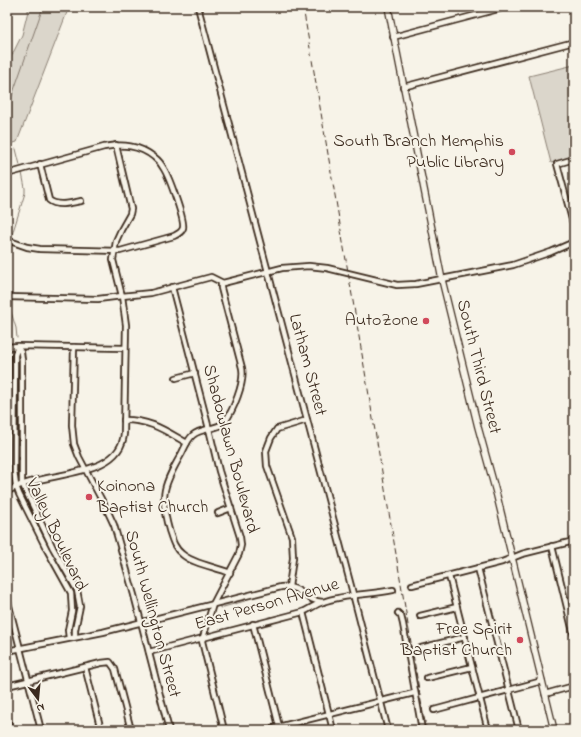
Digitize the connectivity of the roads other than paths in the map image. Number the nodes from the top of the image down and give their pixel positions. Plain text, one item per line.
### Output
1 (198, 7) edge
2 (388, 7) edge
3 (506, 7) edge
4 (393, 37) junction
5 (574, 42) edge
6 (403, 87) junction
7 (116, 145) junction
8 (574, 160) edge
9 (40, 164) junction
10 (7, 174) edge
11 (81, 201) dead end
12 (574, 227) edge
13 (7, 240) edge
14 (574, 242) edge
15 (115, 250) junction
16 (268, 271) junction
17 (442, 280) junction
18 (221, 282) junction
19 (172, 287) junction
20 (122, 296) junction
21 (7, 297) edge
22 (7, 347) edge
23 (18, 347) junction
24 (74, 347) junction
25 (125, 348) junction
26 (195, 373) junction
27 (176, 378) dead end
28 (124, 420) junction
29 (307, 420) junction
30 (210, 429) junction
31 (187, 443) junction
32 (86, 470) junction
33 (22, 483) junction
34 (16, 486) junction
35 (7, 492) edge
36 (231, 508) junction
37 (218, 513) dead end
38 (574, 541) edge
39 (552, 546) junction
40 (511, 558) junction
41 (478, 568) junction
42 (230, 573) junction
43 (449, 576) junction
44 (412, 585) dead end
45 (289, 587) junction
46 (393, 590) dead end
47 (354, 595) junction
48 (7, 598) edge
49 (323, 602) junction
50 (212, 604) junction
51 (457, 607) junction
52 (303, 612) junction
53 (398, 613) dead end
54 (420, 616) dead end
55 (142, 622) junction
56 (253, 624) junction
57 (574, 636) edge
58 (75, 637) junction
59 (69, 638) junction
60 (202, 638) junction
61 (465, 638) junction
62 (20, 648) junction
63 (421, 648) dead end
64 (7, 651) edge
65 (149, 652) junction
66 (85, 667) junction
67 (472, 667) junction
68 (427, 678) dead end
69 (29, 681) junction
70 (542, 681) junction
71 (7, 686) edge
72 (574, 686) edge
73 (509, 690) junction
74 (414, 693) junction
75 (545, 694) junction
76 (480, 698) junction
77 (381, 701) junction
78 (434, 710) dead end
79 (329, 714) junction
80 (7, 717) edge
81 (279, 728) edge
82 (488, 729) edge
83 (10, 730) edge
84 (41, 730) edge
85 (101, 730) edge
86 (131, 730) edge
87 (169, 730) edge
88 (224, 730) edge
89 (266, 730) edge
90 (333, 730) edge
91 (388, 730) edge
92 (422, 730) edge
93 (477, 730) edge
94 (519, 730) edge
95 (554, 730) edge

1 - 16 street, Latham Street
2 - 4 main road, South Third Street
3 - 4 street
4 - 6 main road, South Third Street
5 - 6 street
6 - 17 main road, South Third Street
7 - 9 street
7 - 15 street
7 - 15 street
8 - 12 street
9 - 10 street
9 - 11 street
13 - 15 street
14 - 17 street
15 - 20 street
16 - 17 street
16 - 18 street
16 - 29 street, Latham Street
17 - 40 main road, South Third Street
18 - 19 street
18 - 30 street
19 - 20 street
19 - 26 street, Shadowlawn Boulevard
20 - 21 street
20 - 25 street
22 - 23 street
23 - 24 street
23 - 33 street, Valley Boulevard
23 - 34 street, Valley Boulevard
24 - 25 street
24 - 32 street, South Wellington Street
25 - 28 street
26 - 27 street
26 - 30 street, Shadowlawn Boulevard
28 - 31 street
28 - 32 street
29 - 45 street
29 - 47 street, Latham Street
30 - 31 street
30 - 36 street, Shadowlawn Boulevard
31 - 42 street
32 - 33 street
32 - 55 street, South Wellington Street
33 - 34 street
33 - 58 street, Valley Boulevard
34 - 35 street
34 - 59 street, Valley Boulevard
36 - 37 street
36 - 42 street, Shadowlawn Boulevard
38 - 39 street
39 - 40 street
39 - 57 street
40 - 41 street
40 - 70 main road, South Third Street
41 - 43 street
41 - 73 street
42 - 50 street, Shadowlawn Boulevard
43 - 44 street
43 - 51 street
45 - 49 street
45 - 50 street
46 - 47 street, East Person Avenue
47 - 49 street, East Person Avenue
47 - 77 street, Latham Street
48 - 62 street
49 - 52 street, East Person Avenue
50 - 55 street
50 - 60 street, Shadowlawn Boulevard
51 - 54 street
51 - 61 street
52 - 56 street, East Person Avenue
52 - 79 street
53 - 74 street
55 - 58 street
55 - 65 street, South Wellington Street
56 - 60 street, East Person Avenue
56 - 81 street
58 - 59 street
59 - 62 street
60 - 65 street, East Person Avenue
60 - 88 street, Shadowlawn Boulevard
61 - 63 street
61 - 67 street
62 - 64 street
62 - 69 street
65 - 87 street, South Wellington Street
66 - 69 street
66 - 85 street
66 - 86 street
67 - 68 street
67 - 76 street
69 - 71 street
69 - 84 street
70 - 73 street
70 - 75 main road, South Third Street
72 - 75 street
73 - 76 street
73 - 94 street
74 - 77 street
74 - 92 street
75 - 95 main road, South Third Street
76 - 78 street
76 - 82 street
77 - 79 street
77 - 91 street, Latham Street
79 - 81 street
79 - 90 street
80 - 83 street
81 - 89 street
82 - 93 street

